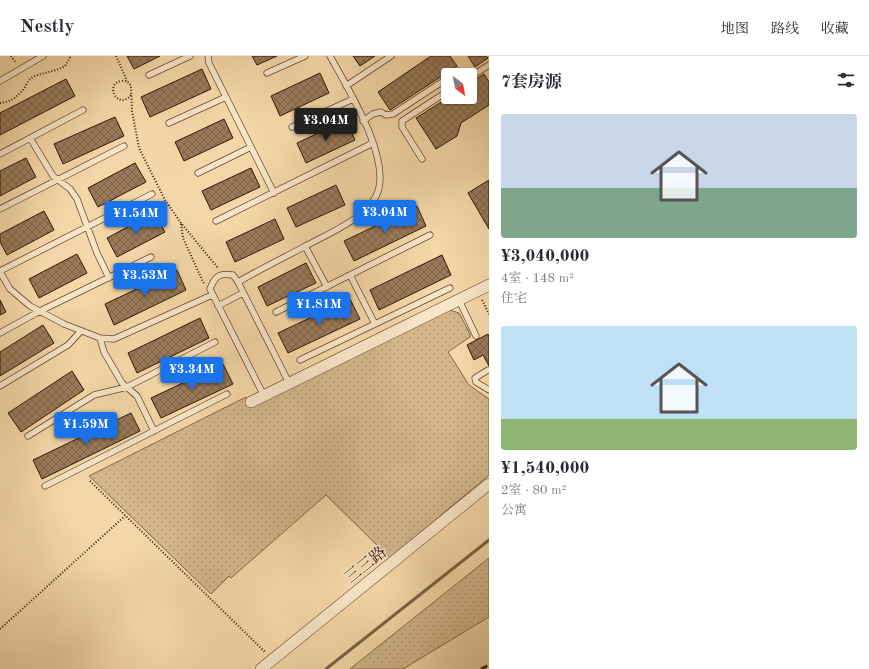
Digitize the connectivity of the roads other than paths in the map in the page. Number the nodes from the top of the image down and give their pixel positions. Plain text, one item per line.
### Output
1 (43, 56) edge
2 (190, 56) edge
3 (208, 56) edge
4 (304, 56) edge
5 (330, 56) edge
6 (391, 56) edge
7 (489, 65) edge
8 (268, 73) dead end
9 (477, 73) edge
10 (149, 75) dead end
11 (0, 81) edge
12 (441, 83) edge
13 (346, 86) junction
14 (441, 96) edge
15 (226, 97) junction
16 (353, 99) junction
17 (83, 110) dead end
18 (363, 121) junction
19 (168, 123) dead end
20 (292, 127) dead end
21 (30, 138) junction
22 (373, 143) junction
23 (124, 146) dead end
24 (251, 147) junction
25 (0, 154) edge
26 (422, 159) dead end
27 (198, 173) dead end
28 (59, 180) junction
29 (274, 193) junction
30 (152, 194) dead end
31 (0, 209) edge
32 (216, 221) dead end
33 (87, 227) junction
34 (430, 235) dead end
35 (305, 246) junction
36 (151, 257) dead end
37 (0, 271) edge
38 (350, 275) junction
39 (109, 278) junction
40 (238, 282) junction
41 (489, 285) edge
42 (327, 287) junction
43 (450, 288) dead end
44 (211, 292) junction
45 (243, 293) junction
46 (459, 300) junction
47 (218, 306) junction
48 (40, 311) junction
49 (276, 312) dead end
50 (376, 324) junction
51 (81, 331) junction
52 (0, 333) edge
53 (476, 336) dead end
54 (100, 338) junction
55 (215, 342) dead end
56 (300, 360) dead end
57 (488, 370) dead end
58 (289, 383) junction
59 (0, 386) edge
60 (127, 387) junction
61 (489, 390) edge
62 (227, 394) dead end
63 (264, 396) junction
64 (251, 402) dead end
65 (154, 431) junction
66 (28, 436) dead end
67 (489, 484) edge
68 (45, 486) dead end
69 (262, 669) edge

1 - 11 lane
2 - 10 lane
3 - 15 lane
4 - 8 lane
5 - 13 lane
6 - 13 lane
7 - 9 lane
12 - 18 lane
13 - 16 lane
14 - 26 lane
15 - 19 lane
15 - 24 lane
16 - 18 lane
16 - 20 lane
17 - 21 lane
18 - 22 lane
21 - 25 lane
21 - 28 lane
22 - 29 lane
22 - 35 lane
23 - 28 lane
24 - 27 lane
24 - 29 lane
28 - 31 lane
28 - 33 lane
29 - 32 lane
30 - 33 lane
33 - 37 lane
33 - 39 lane
34 - 38 lane
35 - 40 lane
35 - 42 lane
36 - 39 lane
37 - 48 lane
38 - 42 lane
38 - 50 lane
39 - 48 lane
40 - 44 lane
40 - 45 lane
41 - 46 street
42 - 49 lane
43 - 50 lane
44 - 47 lane
44 - 54 lane
45 - 47 lane
45 - 58 lane
46 - 53 lane
46 - 58 street
47 - 63 lane
48 - 51 lane
48 - 52 lane
50 - 56 lane
51 - 54 lane
51 - 59 lane
54 - 60 lane
55 - 60 lane
57 - 61 lane
58 - 63 street
60 - 65 lane
60 - 66 lane
62 - 65 lane
63 - 64 street
65 - 68 lane
67 - 69 street, 三三路

